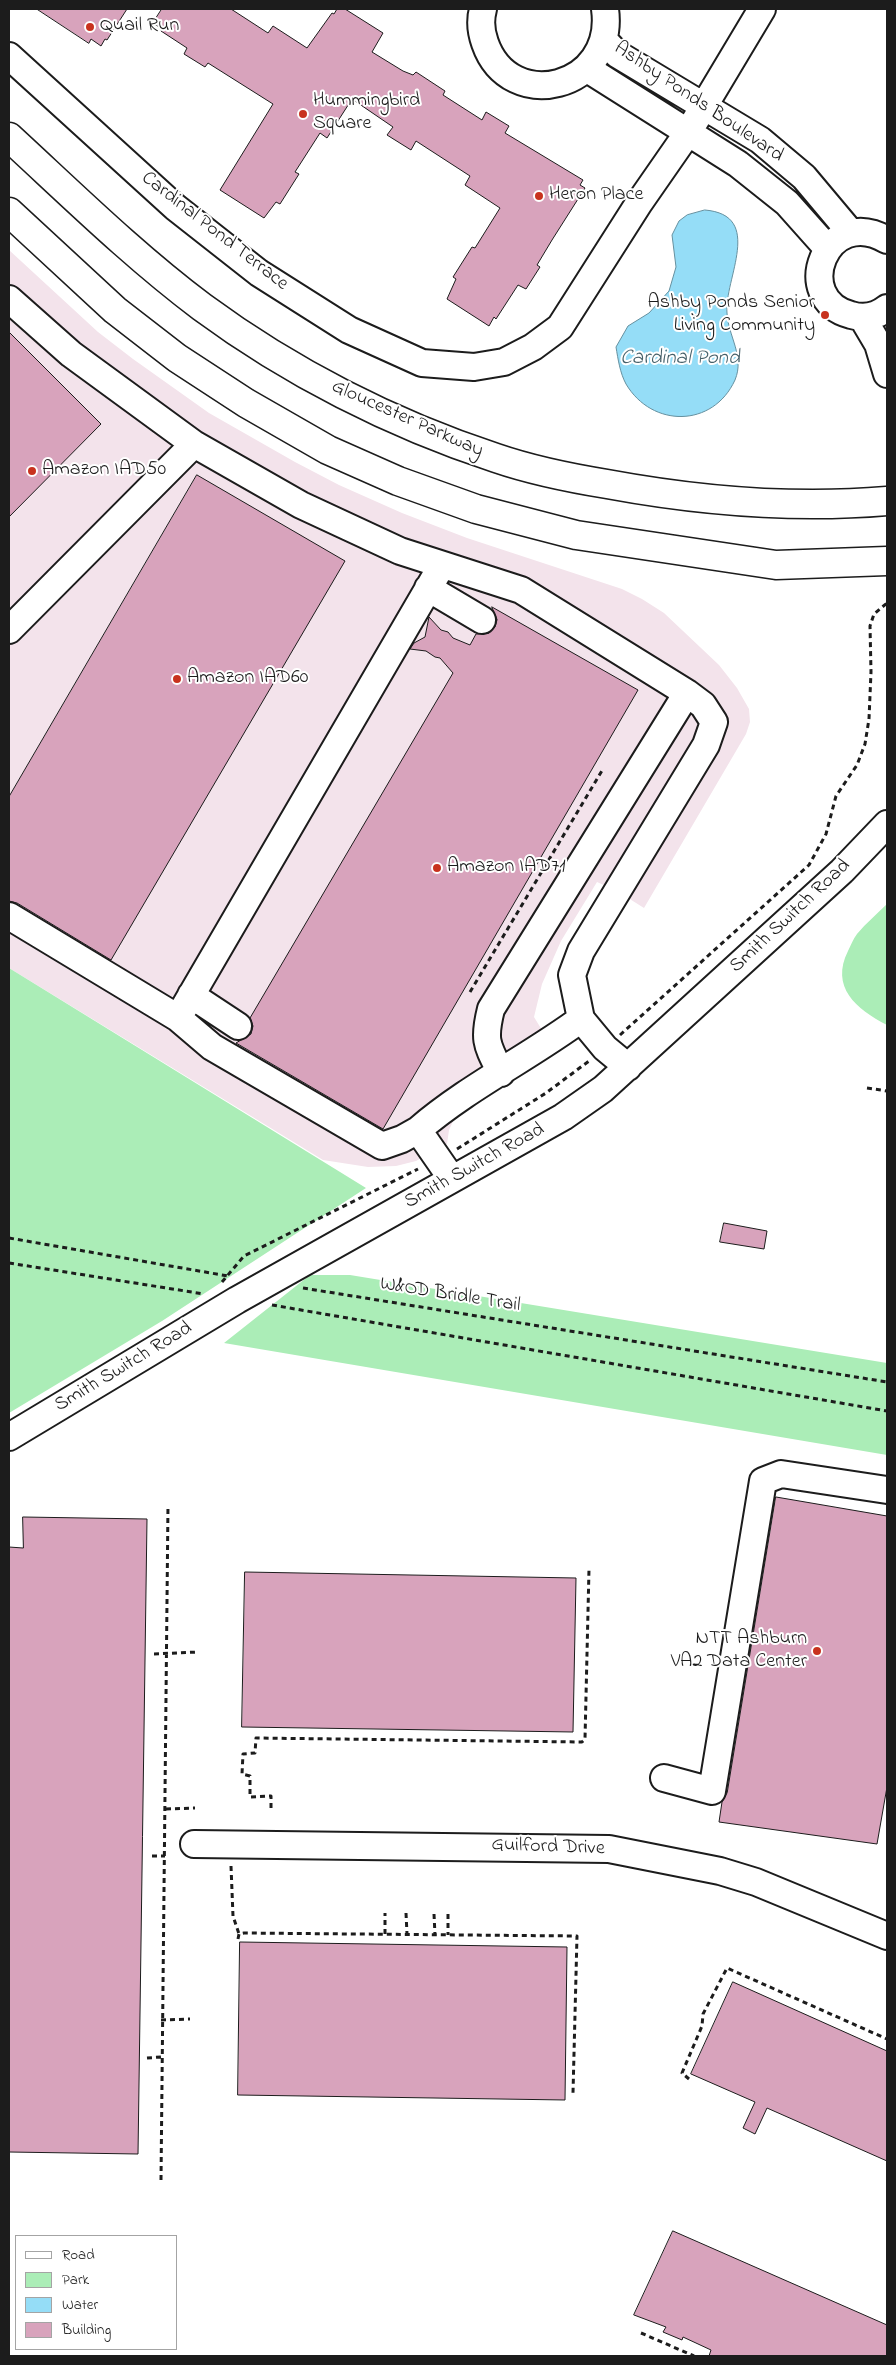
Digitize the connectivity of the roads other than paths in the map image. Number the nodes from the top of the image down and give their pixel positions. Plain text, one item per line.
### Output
1 (483, 9) edge
2 (605, 9) edge
3 (762, 9) edge
4 (604, 40) junction
5 (9, 56) edge
6 (586, 68) junction
7 (705, 106) junction
8 (689, 131) junction
9 (9, 137) edge
10 (9, 212) edge
11 (851, 233) junction
12 (887, 240) edge
13 (828, 249) junction
14 (9, 299) edge
15 (887, 308) edge
16 (862, 317) junction
17 (887, 374) edge
18 (194, 444) junction
19 (887, 501) edge
20 (887, 561) edge
21 (442, 565) junction
22 (424, 595) junction
23 (476, 626) dead end
24 (9, 630) edge
25 (688, 692) junction
26 (887, 824) edge
27 (9, 916) edge
28 (191, 995) junction
29 (178, 1018) junction
30 (581, 1019) junction
31 (238, 1026) dead end
32 (628, 1068) junction
33 (501, 1073) junction
34 (418, 1130) junction
35 (445, 1170) junction
36 (9, 1437) edge
37 (887, 1490) edge
38 (664, 1778) dead end
39 (194, 1844) dead end
40 (887, 1936) edge

1 - 6 street, Ashby Ponds Boulevard
2 - 4 street, Ashby Ponds Boulevard
3 - 7 street, Cardinal Pond Terrace
4 - 6 street, Ashby Ponds Boulevard
4 - 7 street, Ashby Ponds Boulevard
5 - 8 street, Cardinal Pond Terrace
6 - 8 street, Ashby Ponds Boulevard
7 - 8 street, Cardinal Pond Terrace
7 - 11 street, Ashby Ponds Boulevard
8 - 13 street, Ashby Ponds Boulevard
9 - 19 main road, Gloucester Parkway
10 - 20 main road
11 - 12 street
11 - 13 street
13 - 16 street
14 - 18 street
15 - 16 street
16 - 17 street
18 - 21 street
18 - 24 street
21 - 22 street
21 - 25 street
22 - 23 street
22 - 28 street
25 - 30 street
25 - 33 street
26 - 32 street, Smith Switch Road
27 - 29 street
28 - 29 street
28 - 31 street
29 - 34 street
30 - 32 street
30 - 33 street
32 - 35 street, Smith Switch Road
33 - 34 street
34 - 35 street
35 - 36 street, Smith Switch Road
37 - 38 street
39 - 40 street, Guilford Drive

